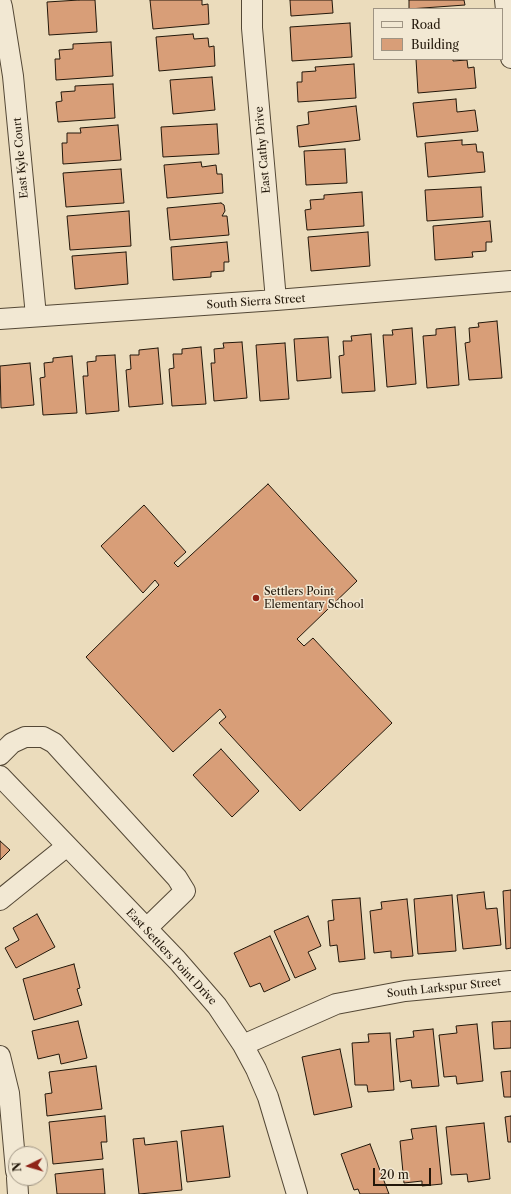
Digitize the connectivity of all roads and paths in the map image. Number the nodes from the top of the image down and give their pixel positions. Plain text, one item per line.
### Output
1 (0, 0) edge
2 (252, 0) edge
3 (505, 0) edge
4 (511, 58) edge
5 (511, 281) edge
6 (276, 300) junction
7 (36, 316) junction
8 (0, 319) edge
9 (0, 755) edge
10 (0, 776) edge
11 (66, 846) junction
12 (0, 900) edge
13 (147, 928) junction
14 (511, 981) edge
15 (243, 1045) junction
16 (0, 1056) edge
17 (13, 1146) edge
18 (297, 1194) edge

1 - 7 street, East Kyle Court
2 - 6 street, East Cathy Drive
3 - 4 street
5 - 6 street, South Sierra Street
6 - 7 street, South Sierra Street
7 - 8 street, South Sierra Street
9 - 13 street
10 - 11 street, East Settlers Point Drive
11 - 12 street
11 - 13 street, East Settlers Point Drive
13 - 15 street, East Settlers Point Drive
14 - 15 street, South Larkspur Street
15 - 18 street, East Settlers Point Drive
16 - 17 street

